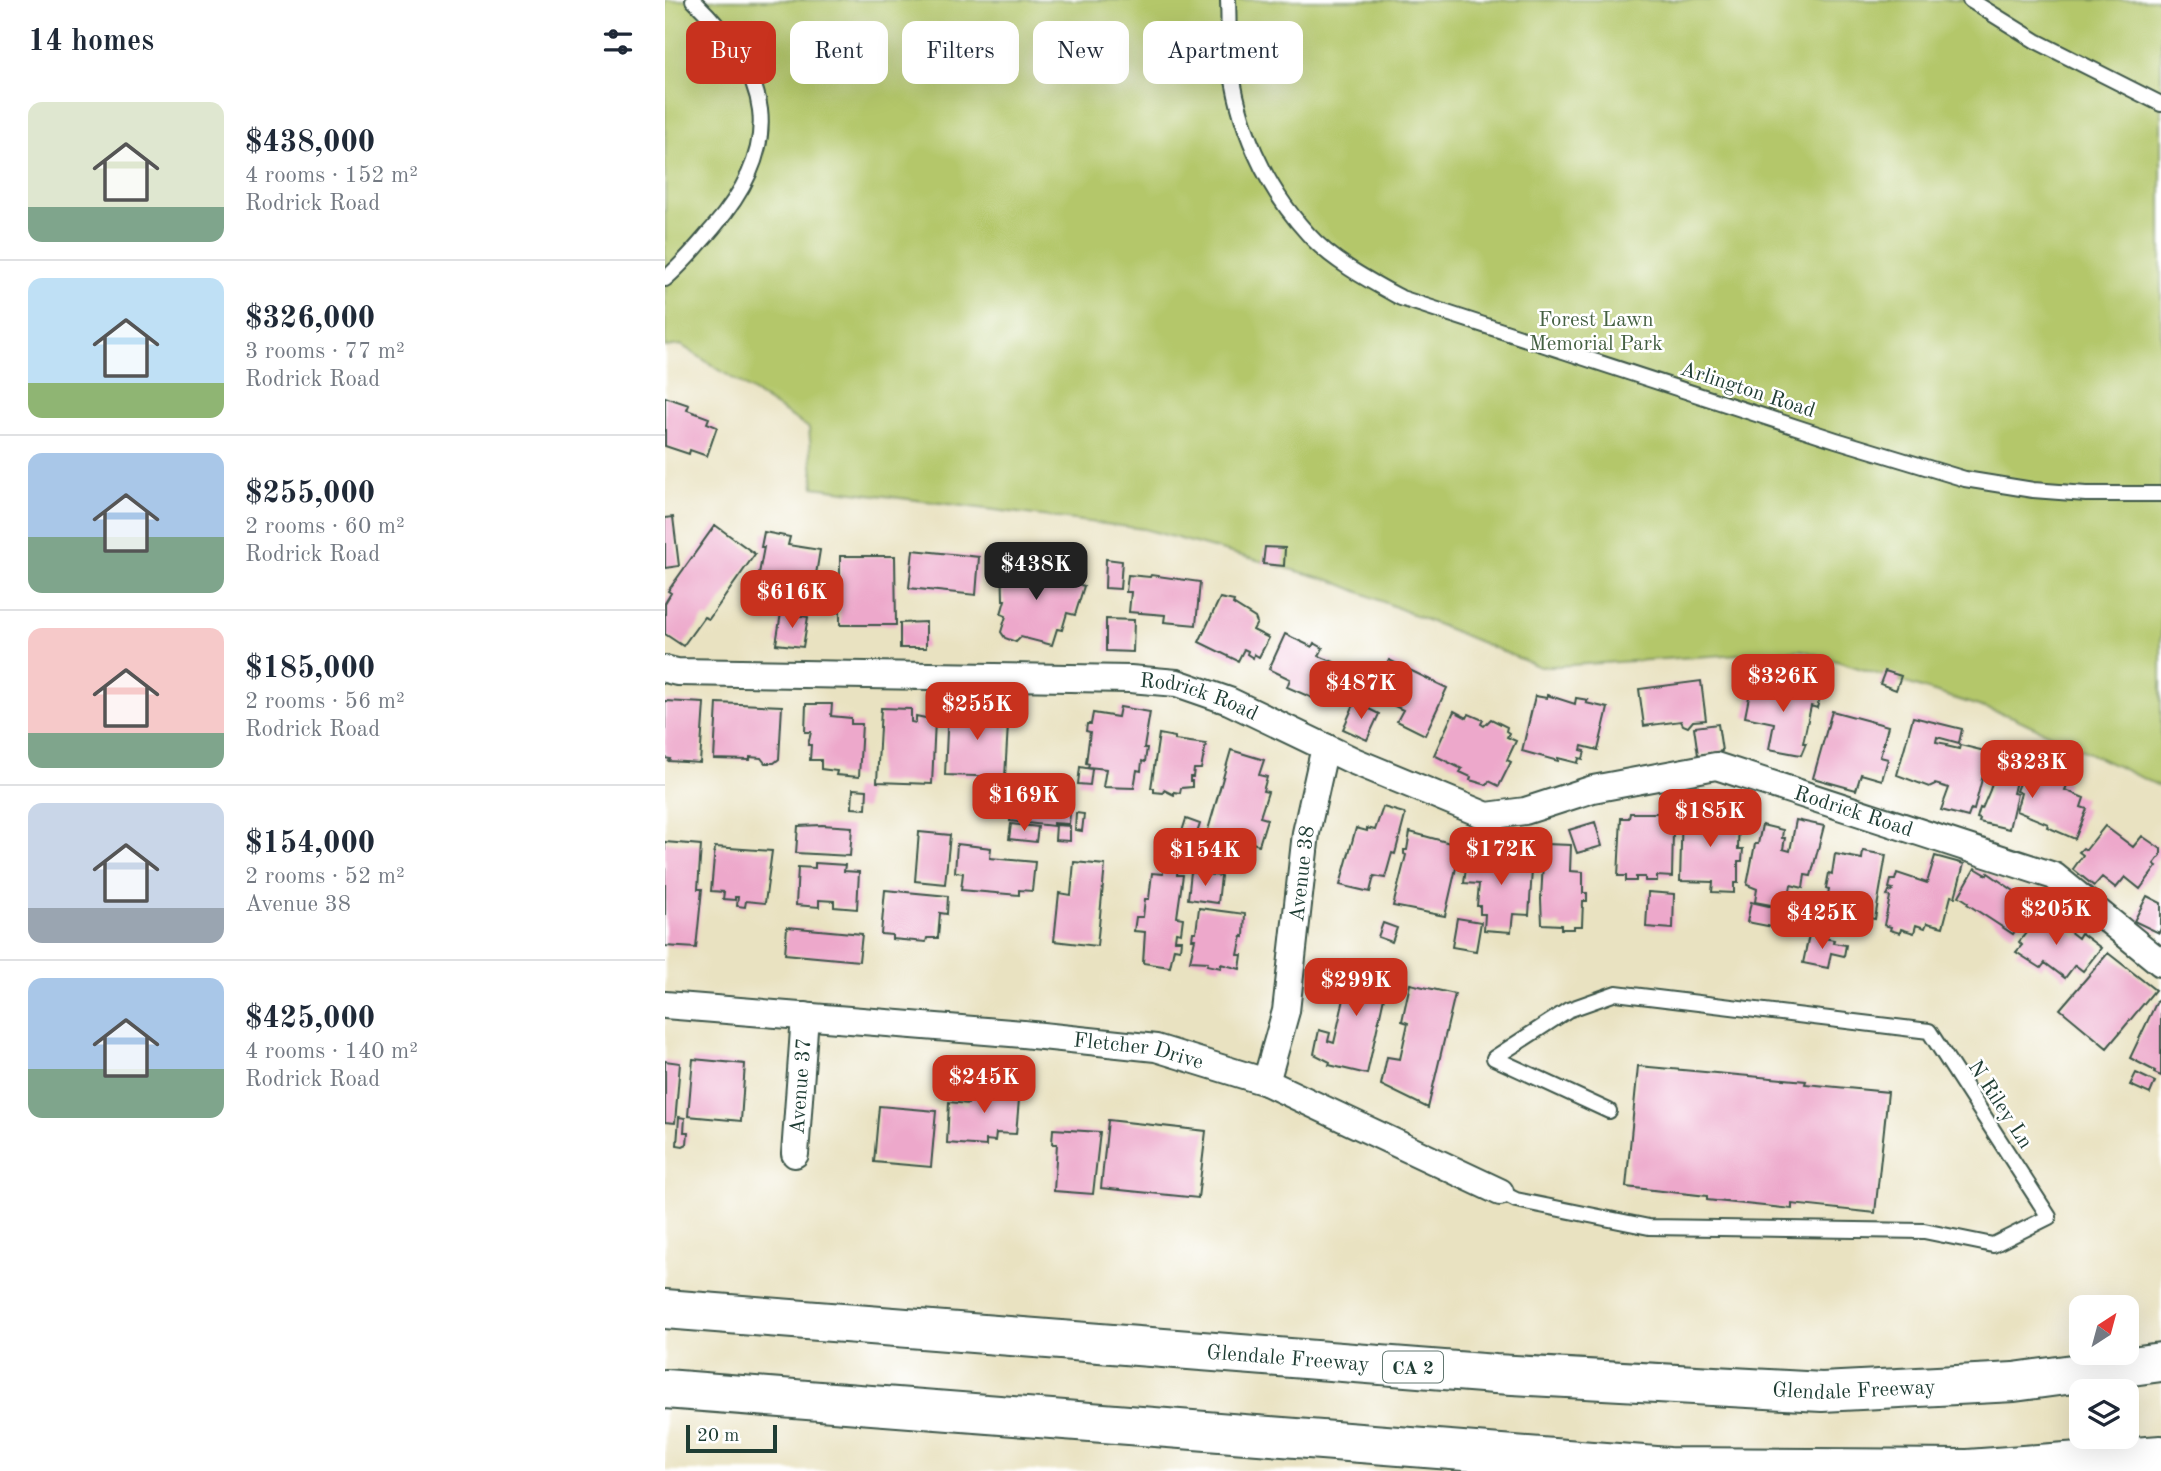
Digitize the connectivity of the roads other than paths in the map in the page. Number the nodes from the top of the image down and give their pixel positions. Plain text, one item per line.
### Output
1 (693, 0) edge
2 (1228, 0) edge
3 (1970, 0) edge
4 (2161, 104) edge
5 (665, 279) edge
6 (2161, 494) edge
7 (665, 669) edge
8 (1325, 747) junction
9 (2161, 963) edge
10 (665, 1005) edge
11 (804, 1016) junction
12 (1266, 1082) junction
13 (1609, 1111) dead end
14 (795, 1154) dead end
15 (1500, 1192) joint
16 (665, 1309) edge
17 (2161, 1362) edge
18 (665, 1390) edge
19 (2161, 1455) edge

1 - 5 lane
2 - 6 lane, Arlington Road
3 - 4 lane
7 - 8 street, Rodrick Road
8 - 9 street, Rodrick Road
8 - 12 street, Avenue 38
10 - 11 street, Fletcher Drive
11 - 12 street, Fletcher Drive
11 - 14 street, Avenue 37
12 - 15 street, Fletcher Drive
13 - 15 lane, N Riley Ln
16 - 17 highway, Glendale Freeway / CA 2
18 - 19 highway

